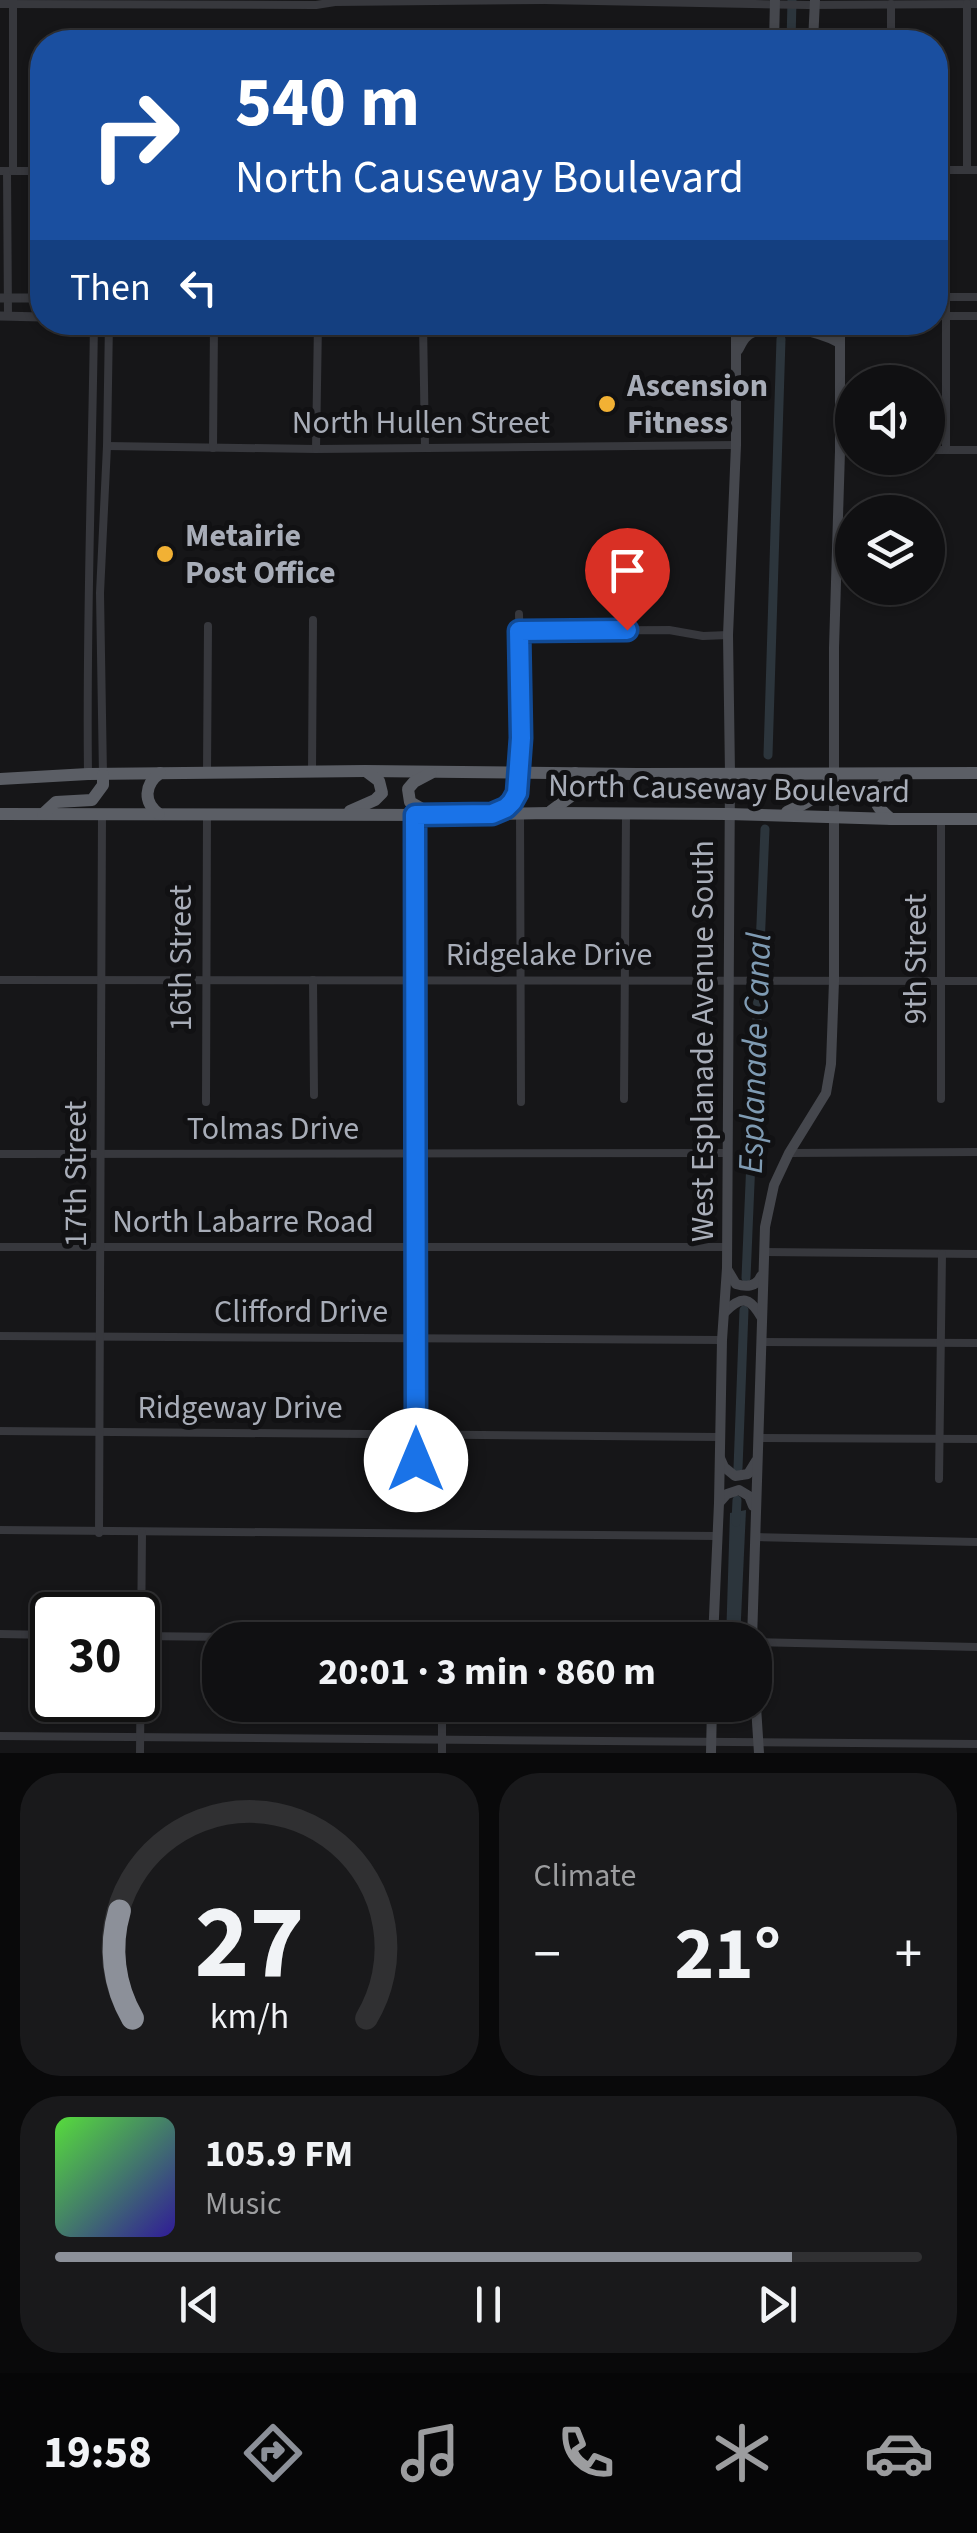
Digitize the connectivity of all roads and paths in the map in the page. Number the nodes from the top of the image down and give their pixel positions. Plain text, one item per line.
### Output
1 (544, 0) edge
2 (13, 2) edge
3 (779, 3) edge
4 (812, 3) edge
5 (0, 4) edge
6 (892, 4) junction
7 (972, 4) edge
8 (776, 30) edge
9 (813, 30) edge
10 (892, 30) edge
11 (972, 170) edge
12 (7, 171) edge
13 (4, 298) edge
14 (30, 298) edge
15 (948, 298) edge
16 (977, 298) edge
17 (4, 316) edge
18 (30, 316) edge
19 (948, 316) edge
20 (977, 316) edge
21 (94, 335) edge
22 (109, 335) edge
23 (214, 335) edge
24 (318, 335) edge
25 (423, 335) edge
26 (736, 335) edge
27 (748, 335) edge
28 (825, 335) edge
29 (840, 335) edge
30 (946, 335) edge
31 (840, 343) junction
32 (736, 352) junction
33 (736, 445) junction
34 (107, 446) junction
35 (213, 448) junction
36 (425, 448) junction
37 (316, 449) junction
38 (946, 450) joint
39 (977, 450) edge
40 (519, 614) dead end
41 (313, 620) dead end
42 (208, 626) dead end
43 (519, 631) junction
44 (728, 635) junction
45 (207, 772) junction
46 (312, 772) junction
47 (365, 772) junction
48 (434, 772) junction
49 (518, 772) junction
50 (160, 773) junction
51 (575, 773) junction
52 (95, 774) junction
53 (730, 774) junction
54 (833, 774) junction
55 (891, 774) junction
56 (977, 774) edge
57 (0, 776) edge
58 (549, 812) junction
59 (520, 813) junction
60 (0, 814) edge
61 (43, 814) junction
62 (102, 814) junction
63 (159, 814) junction
64 (207, 814) junction
65 (343, 814) junction
66 (492, 814) junction
67 (626, 814) junction
68 (730, 814) junction
69 (415, 815) junction
70 (433, 815) junction
71 (781, 815) junction
72 (833, 816) junction
73 (977, 819) edge
74 (892, 820) junction
75 (941, 820) junction
76 (0, 980) edge
77 (102, 980) junction
78 (206, 980) junction
79 (313, 980) junction
80 (415, 980) junction
81 (520, 980) junction
82 (625, 980) junction
83 (728, 980) junction
84 (834, 980) junction
85 (941, 980) junction
86 (977, 980) edge
87 (314, 1096) dead end
88 (941, 1099) dead end
89 (624, 1100) dead end
90 (206, 1102) dead end
91 (521, 1102) dead end
92 (977, 1152) edge
93 (790, 1153) junction
94 (0, 1154) edge
95 (101, 1154) junction
96 (416, 1154) junction
97 (727, 1154) junction
98 (0, 1247) edge
99 (100, 1247) junction
100 (417, 1247) junction
101 (725, 1247) junction
102 (764, 1252) junction
103 (942, 1254) junction
104 (977, 1254) edge
105 (727, 1268) junction
106 (764, 1270) junction
107 (725, 1312) junction
108 (762, 1319) junction
109 (0, 1336) edge
110 (102, 1337) junction
111 (417, 1337) junction
112 (722, 1340) junction
113 (761, 1342) junction
114 (940, 1342) junction
115 (977, 1343) edge
116 (0, 1430) edge
117 (100, 1432) junction
118 (416, 1434) junction
119 (719, 1436) junction
120 (758, 1438) junction
121 (939, 1438) junction
122 (977, 1439) edge
123 (758, 1457) junction
124 (720, 1458) junction
125 (940, 1479) dead end
126 (416, 1486) dead end
127 (719, 1503) junction
128 (756, 1511) junction
129 (0, 1530) edge
130 (99, 1532) junction
131 (142, 1533) junction
132 (718, 1536) junction
133 (755, 1537) junction
134 (977, 1542) edge
135 (140, 1592) edge
136 (715, 1622) edge
137 (753, 1622) edge
138 (0, 1634) edge
139 (30, 1635) edge
140 (160, 1636) edge
141 (202, 1637) edge
142 (772, 1641) edge
143 (977, 1646) edge
144 (140, 1722) edge
145 (442, 1722) edge
146 (757, 1722) edge
147 (0, 1736) edge
148 (140, 1737) junction
149 (442, 1739) junction
150 (977, 1744) edge
151 (713, 1746) edge
152 (759, 1748) edge
153 (140, 1753) edge
154 (442, 1753) edge

1 - 2 street
1 - 3 street
2 - 5 street
2 - 12 street
3 - 4 street
3 - 8 main road
4 - 6 street
4 - 9 main road
6 - 7 street
6 - 10 street
7 - 11 street
12 - 13 street
13 - 14 street
13 - 17 street
15 - 16 street
17 - 18 street
19 - 20 street
21 - 52 street
22 - 34 street
23 - 35 street
24 - 37 street
25 - 36 street
26 - 32 main road, West Esplanade Avenue South
27 - 32 main road
28 - 31 main road
29 - 31 main road
30 - 38 street
31 - 54 main road
32 - 33 main road, West Esplanade Avenue South
33 - 36 street, North Hullen Street
33 - 44 main road, West Esplanade Avenue South
34 - 35 street, North Hullen Street
34 - 52 street
35 - 37 street, North Hullen Street
36 - 37 street, North Hullen Street
38 - 39 street
40 - 43 street
41 - 46 street
42 - 45 street
43 - 44 street
43 - 49 street
44 - 53 main road, West Esplanade Avenue South
45 - 46 highway, North Causeway Boulevard
45 - 50 highway, North Causeway Boulevard
46 - 47 highway, North Causeway Boulevard
47 - 48 highway, North Causeway Boulevard
47 - 65 highway
48 - 49 highway, North Causeway Boulevard
48 - 70 highway
49 - 51 highway, North Causeway Boulevard
49 - 66 highway
50 - 52 highway, North Causeway Boulevard
50 - 63 highway
51 - 53 highway, North Causeway Boulevard
51 - 58 highway
52 - 57 highway, North Causeway Boulevard
52 - 61 highway
53 - 54 highway, North Causeway Boulevard
53 - 68 main road, West Esplanade Avenue South
54 - 55 highway, North Causeway Boulevard
54 - 71 highway
54 - 72 main road
55 - 56 highway, North Causeway Boulevard
55 - 74 highway
58 - 59 highway, North Causeway Boulevard
58 - 67 highway, North Causeway Boulevard
59 - 66 highway, North Causeway Boulevard
59 - 81 street
60 - 61 highway, North Causeway Boulevard
61 - 62 highway, North Causeway Boulevard
62 - 63 highway, North Causeway Boulevard
62 - 77 street, 17th Street
63 - 64 highway, North Causeway Boulevard
64 - 65 highway, North Causeway Boulevard
64 - 78 street, 16th Street
65 - 69 highway, North Causeway Boulevard
66 - 70 highway, North Causeway Boulevard
67 - 68 highway, North Causeway Boulevard
67 - 82 street
68 - 71 highway, North Causeway Boulevard
68 - 83 main road, West Esplanade Avenue South
69 - 70 highway, North Causeway Boulevard
69 - 80 street
71 - 72 highway, North Causeway Boulevard
72 - 74 highway, North Causeway Boulevard
72 - 84 main road
73 - 75 highway, North Causeway Boulevard
74 - 75 highway, North Causeway Boulevard
75 - 85 street, 9th Street
76 - 77 street, Ridgelake Drive
77 - 78 street, Ridgelake Drive
77 - 95 street, 17th Street
78 - 79 street, Ridgelake Drive
78 - 90 street, 16th Street
79 - 80 street, Ridgelake Drive
79 - 87 street
80 - 81 street, Ridgelake Drive
80 - 96 street
81 - 82 street, Ridgelake Drive
81 - 91 street
82 - 83 street, Ridgelake Drive
82 - 89 street
83 - 84 street, Ridgelake Drive
83 - 97 main road, West Esplanade Avenue South
84 - 85 street, Ridgelake Drive
84 - 93 main road
85 - 86 street, Ridgelake Drive
85 - 88 street, 9th Street
92 - 93 street
93 - 102 main road
94 - 95 street, Tolmas Drive
95 - 96 street, Tolmas Drive
95 - 99 street, 17th Street
96 - 97 street, Tolmas Drive
96 - 100 street
97 - 101 main road, West Esplanade Avenue South
98 - 99 street, North Labarre Road
99 - 100 street, North Labarre Road
99 - 110 street, 17th Street
100 - 101 street, North Labarre Road
100 - 111 street
101 - 105 main road, West Esplanade Avenue South
102 - 103 street
102 - 106 main road
103 - 104 street
103 - 114 street
105 - 106 main road
105 - 107 main road, West Esplanade Avenue South
106 - 108 main road
107 - 108 main road
107 - 112 main road, West Esplanade Avenue South
108 - 113 main road
109 - 110 street, Clifford Drive
110 - 111 street, Clifford Drive
110 - 117 street, 17th Street
111 - 112 street, Clifford Drive
111 - 118 street
112 - 119 main road, West Esplanade Avenue South
113 - 114 street
113 - 120 main road
114 - 115 street
114 - 121 street
116 - 117 street, Ridgeway Drive
117 - 118 street, Ridgeway Drive
117 - 130 street, 17th Street
118 - 119 street, Ridgeway Drive
118 - 126 street
119 - 124 main road, West Esplanade Avenue South
120 - 121 street
120 - 123 main road
121 - 122 street
121 - 125 street
123 - 124 main road
123 - 128 main road
124 - 127 main road, West Esplanade Avenue South
127 - 128 main road
127 - 132 main road, West Esplanade Avenue South
128 - 133 main road
129 - 130 street
130 - 131 street
131 - 132 street
131 - 135 street
132 - 136 main road, West Esplanade Avenue South
133 - 134 street
133 - 137 main road
138 - 139 street
140 - 141 street
142 - 143 street
144 - 148 street
145 - 149 street
146 - 152 main road
147 - 148 street
148 - 149 street
148 - 153 street
149 - 151 street
149 - 154 street
150 - 152 street
151 - 152 street

